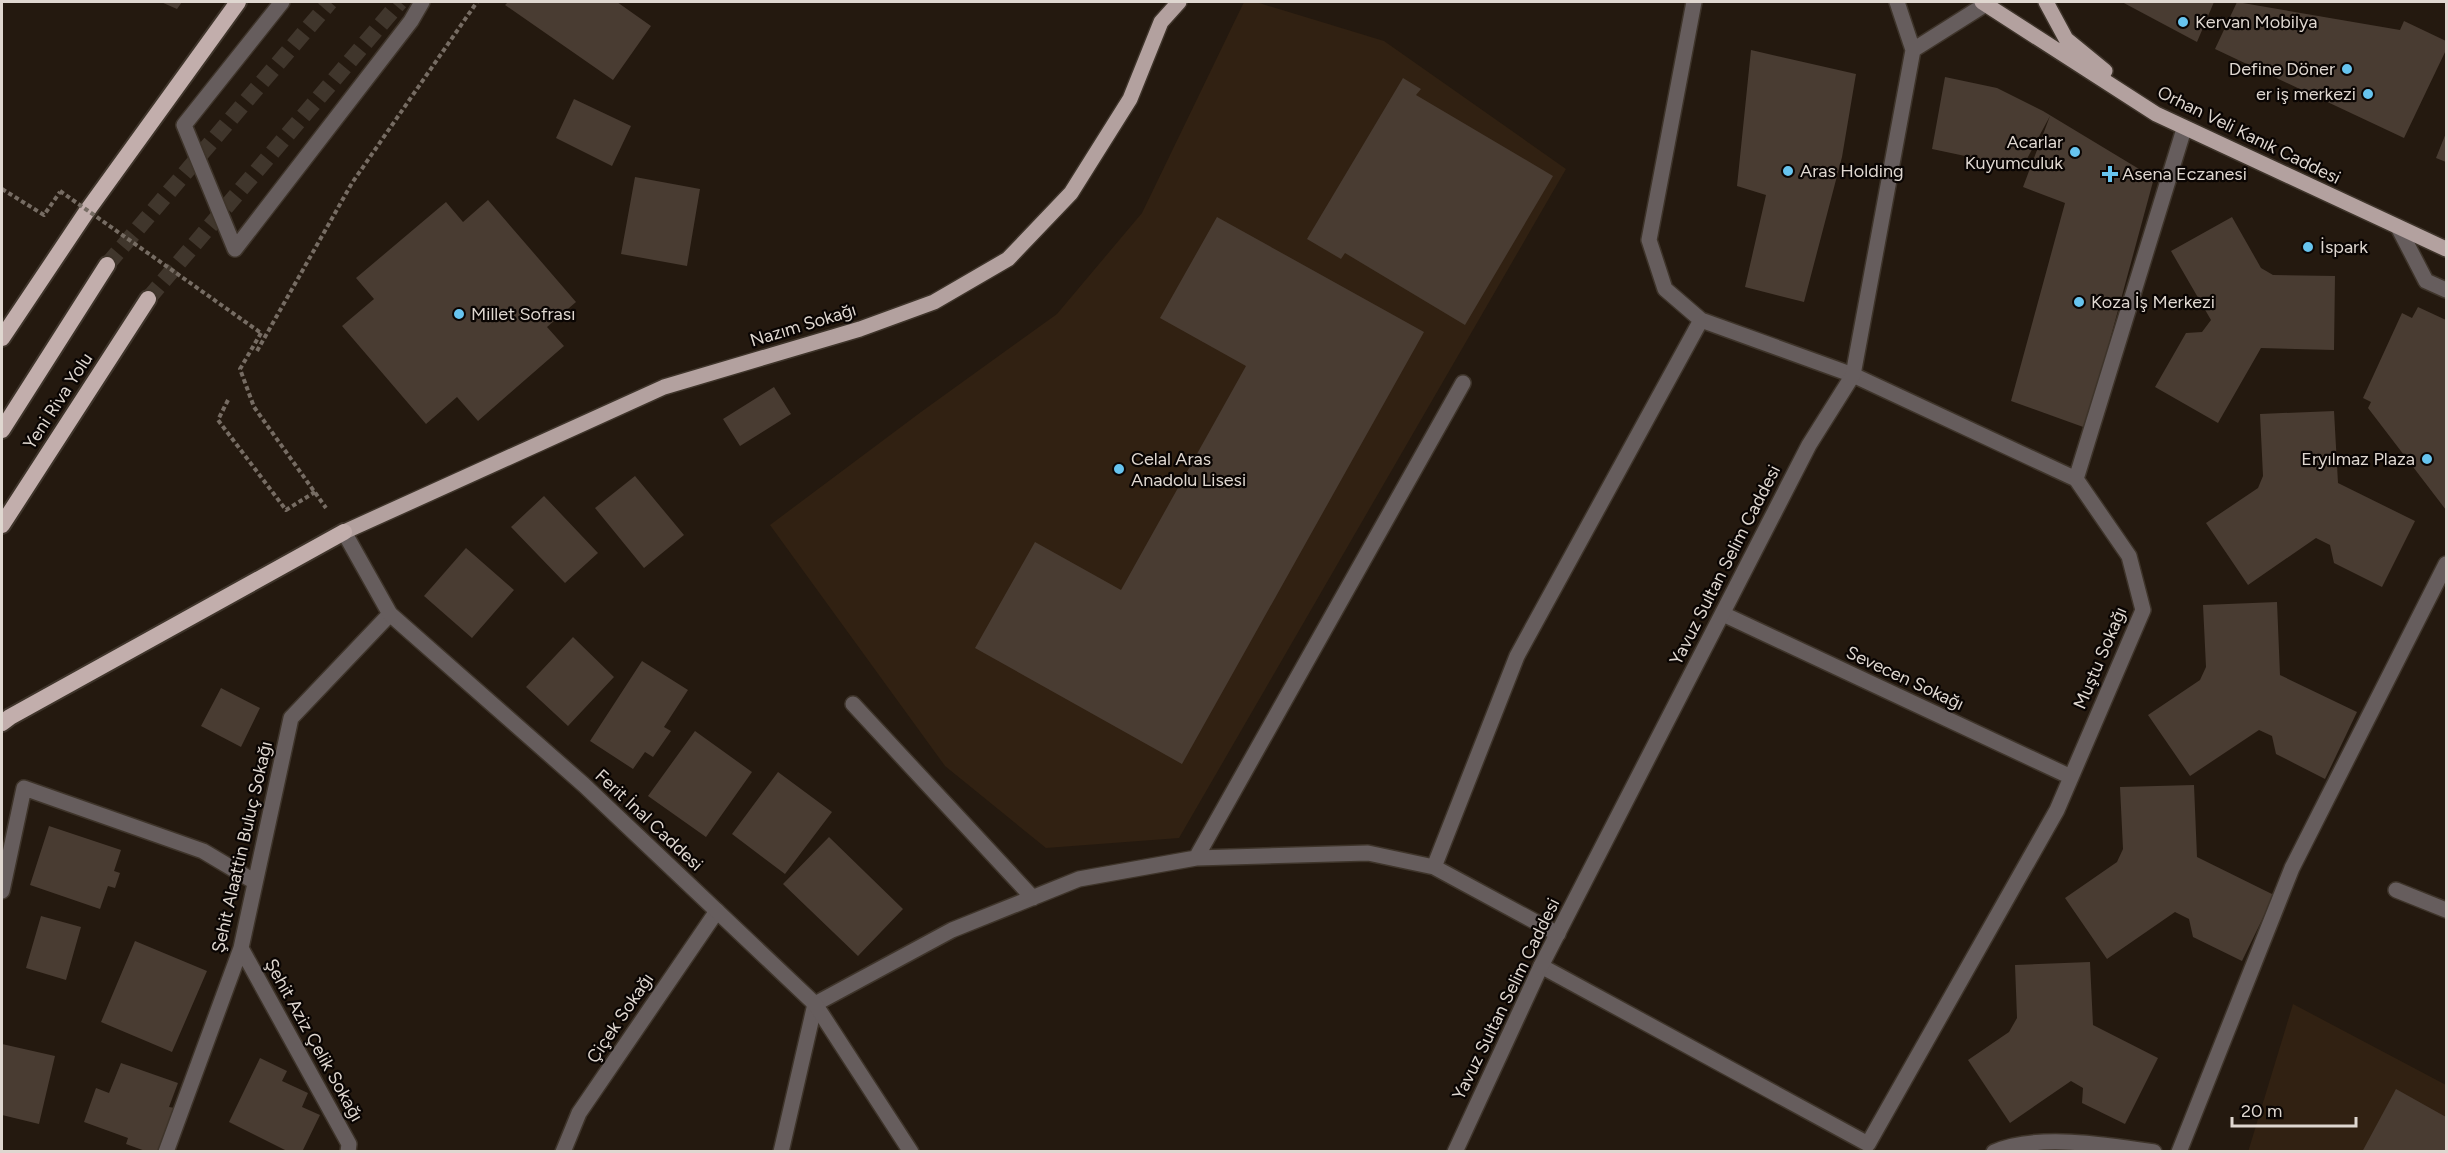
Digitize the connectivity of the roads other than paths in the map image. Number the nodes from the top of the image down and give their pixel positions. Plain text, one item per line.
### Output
1 (238, 2) edge
2 (282, 2) edge
3 (422, 2) edge
4 (1162, 2) edge
5 (1179, 2) edge
6 (1694, 2) edge
7 (1897, 2) edge
8 (2046, 2) edge
9 (1984, 3) edge
10 (1161, 22) junction
11 (1913, 50) junction
12 (2156, 114) junction
13 (2184, 129) junction
14 (2398, 227) junction
15 (2446, 249) edge
16 (107, 265) tunnel mouth
17 (2446, 290) edge
18 (148, 299) tunnel mouth
19 (1701, 320) junction
20 (2, 338) edge
21 (1853, 375) junction
22 (1463, 383) dead end
23 (2, 430) edge
24 (2076, 480) junction
25 (2, 525) edge
26 (344, 532) junction
27 (2446, 564) edge
28 (1723, 614) junction
29 (390, 615) junction
30 (853, 704) dead end
31 (4, 722) edge
32 (2071, 777) junction
33 (1196, 858) junction
34 (1434, 867) junction
35 (255, 882) junction
36 (2396, 890) dead end
37 (2, 891) edge
38 (1033, 898) junction
39 (2446, 910) edge
40 (717, 911) junction
41 (1558, 934) junction
42 (241, 948) junction
43 (1541, 966) junction
44 (815, 1004) junction
45 (166, 1152) edge
46 (348, 1152) edge
47 (563, 1152) edge
48 (781, 1152) edge
49 (911, 1152) edge
50 (1455, 1152) edge
51 (1994, 1152) edge
52 (2154, 1152) edge
53 (2179, 1152) edge

1 - 20 highway
2 - 3 street
4 - 10 main road
5 - 10 main road
6 - 19 street
7 - 11 street
8 - 12 main road
9 - 11 street
9 - 12 main road, Orhan Veli Kanık Caddesi
10 - 26 main road, Nazım Sokağı
11 - 21 street, Yavuz Sultan Selim Caddesi
12 - 13 main road, Orhan Veli Kanık Caddesi
13 - 14 main road, Orhan Veli Kanık Caddesi
13 - 24 street
14 - 15 main road, Orhan Veli Kanık Caddesi
14 - 17 street
16 - 23 highway, Yeni Riva Yolu
18 - 25 highway, Yeni Riva Yolu
19 - 21 street
19 - 34 street
21 - 24 street
21 - 28 street, Yavuz Sultan Selim Caddesi
22 - 33 street
24 - 32 street, Muştu Sokağı
26 - 29 street, Ferit İnal Caddesi
26 - 31 highway
27 - 53 street
28 - 32 street, Sevecen Sokağı
28 - 41 street, Yavuz Sultan Selim Caddesi
29 - 35 street, Şehit Alaattin Buluç Sokağı
29 - 40 street, Ferit İnal Caddesi
30 - 38 street
32 - 43 street, Muştu Sokağı
33 - 34 street
33 - 38 street
34 - 41 street
35 - 37 street
35 - 42 street, Şehit Alaattin Buluç Sokağı
36 - 39 street
38 - 44 street
40 - 44 street, Ferit İnal Caddesi
40 - 47 street, Çiçek Sokağı
41 - 43 street, Yavuz Sultan Selim Caddesi
42 - 45 street, Şehit Alaattin Buluç Sokağı
42 - 46 street, Şehit Aziz Çelik Sokağı
43 - 50 street, Yavuz Sultan Selim Caddesi
44 - 48 street
44 - 49 street, Ferit İnal Caddesi
51 - 52 street

